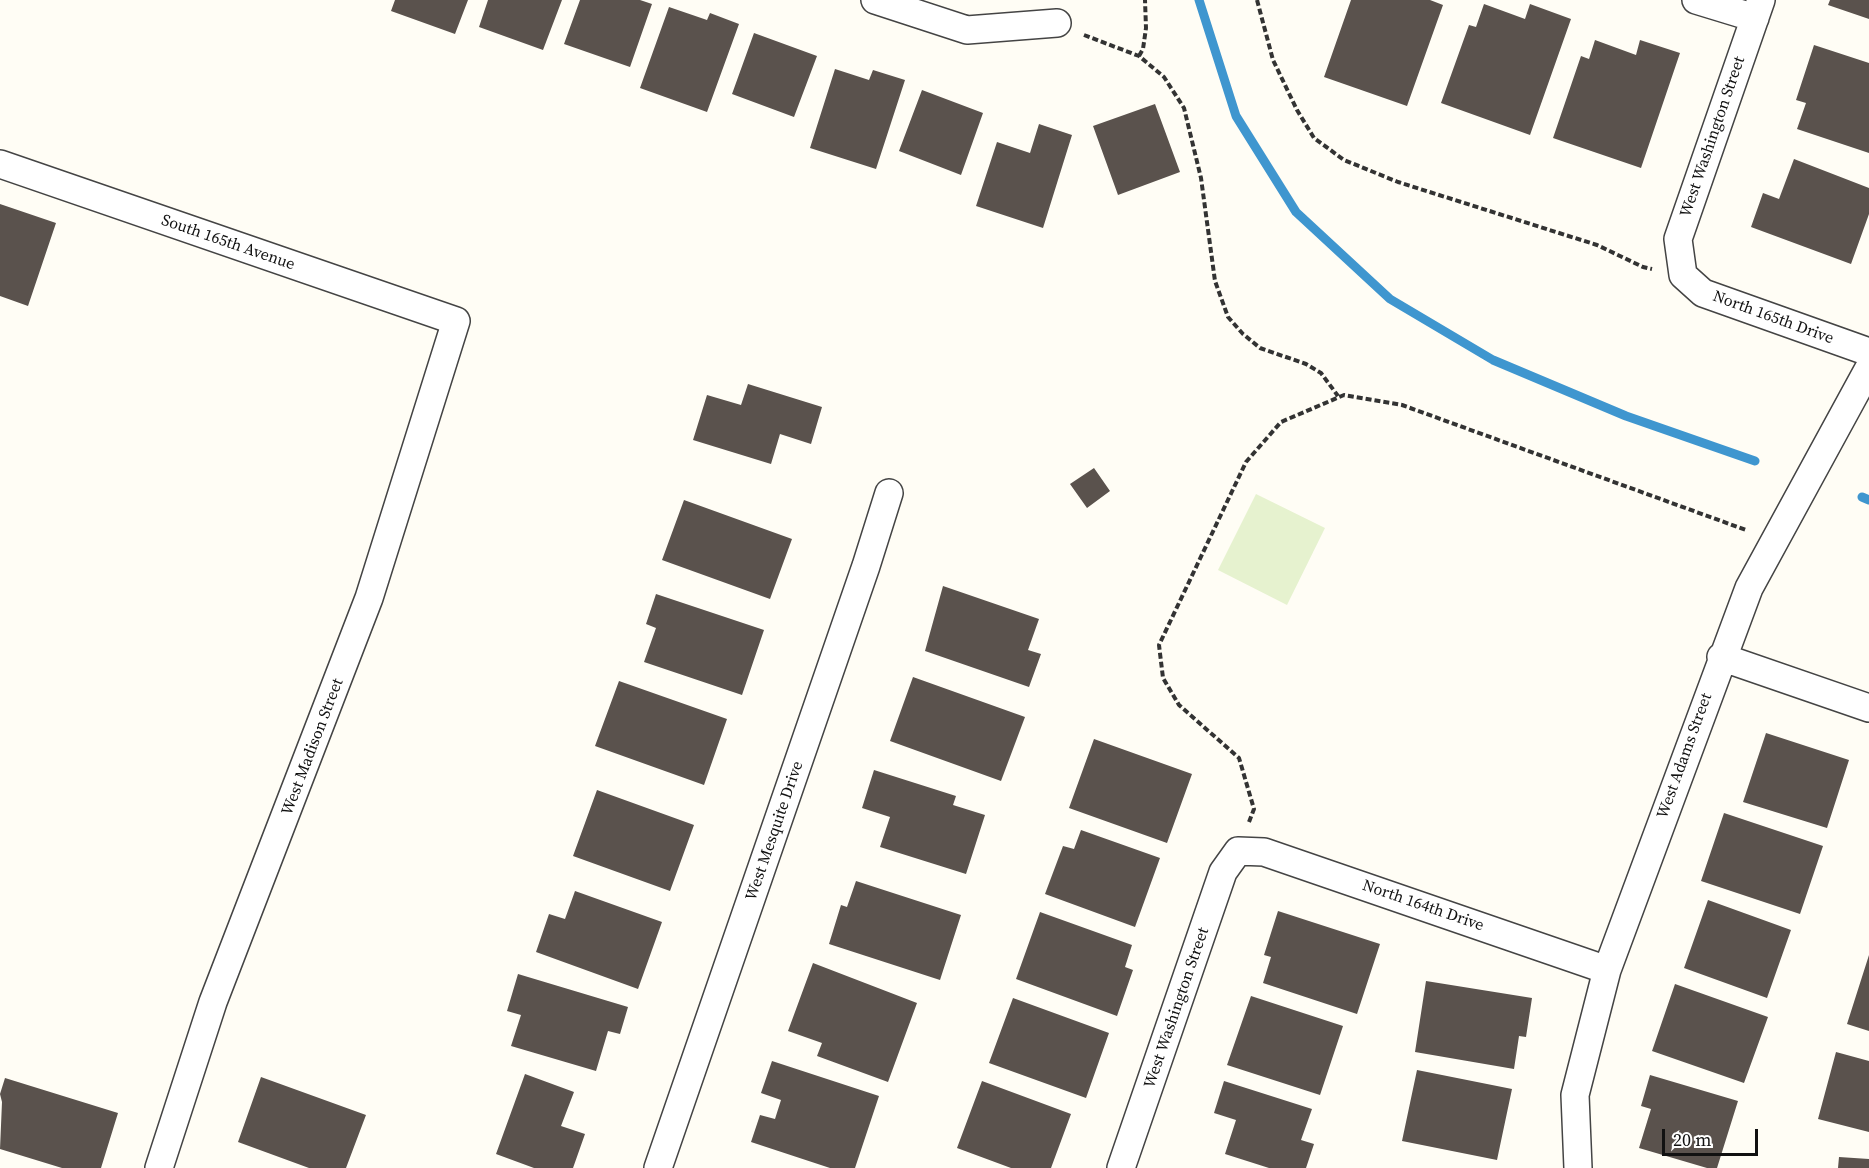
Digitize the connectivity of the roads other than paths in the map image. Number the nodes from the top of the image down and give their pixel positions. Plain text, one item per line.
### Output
1 (876, 0) edge
2 (1696, 0) edge
3 (1758, 9) edge
4 (1057, 23) road end
5 (0, 164) edge
6 (1683, 275) joint
7 (456, 321) joint
8 (1869, 352) edge
9 (1869, 368) edge
10 (889, 493) dead end
11 (1721, 657) junction
12 (1869, 708) edge
13 (1238, 851) joint
14 (1607, 970) junction
15 (159, 1168) edge
16 (658, 1168) edge
17 (1122, 1168) edge
18 (1578, 1168) edge

1 - 4 street
2 - 3 street
3 - 6 street, West Washington Street
5 - 7 street, South 165th Avenue
6 - 8 street, North 165th Drive
7 - 15 street, West Madison Street
9 - 11 street, West Adams Street
10 - 16 street, West Mesquite Drive
11 - 12 street
11 - 14 street, West Adams Street
13 - 14 street, North 164th Drive
13 - 17 street, West Washington Street
14 - 18 street, West Adams Street

